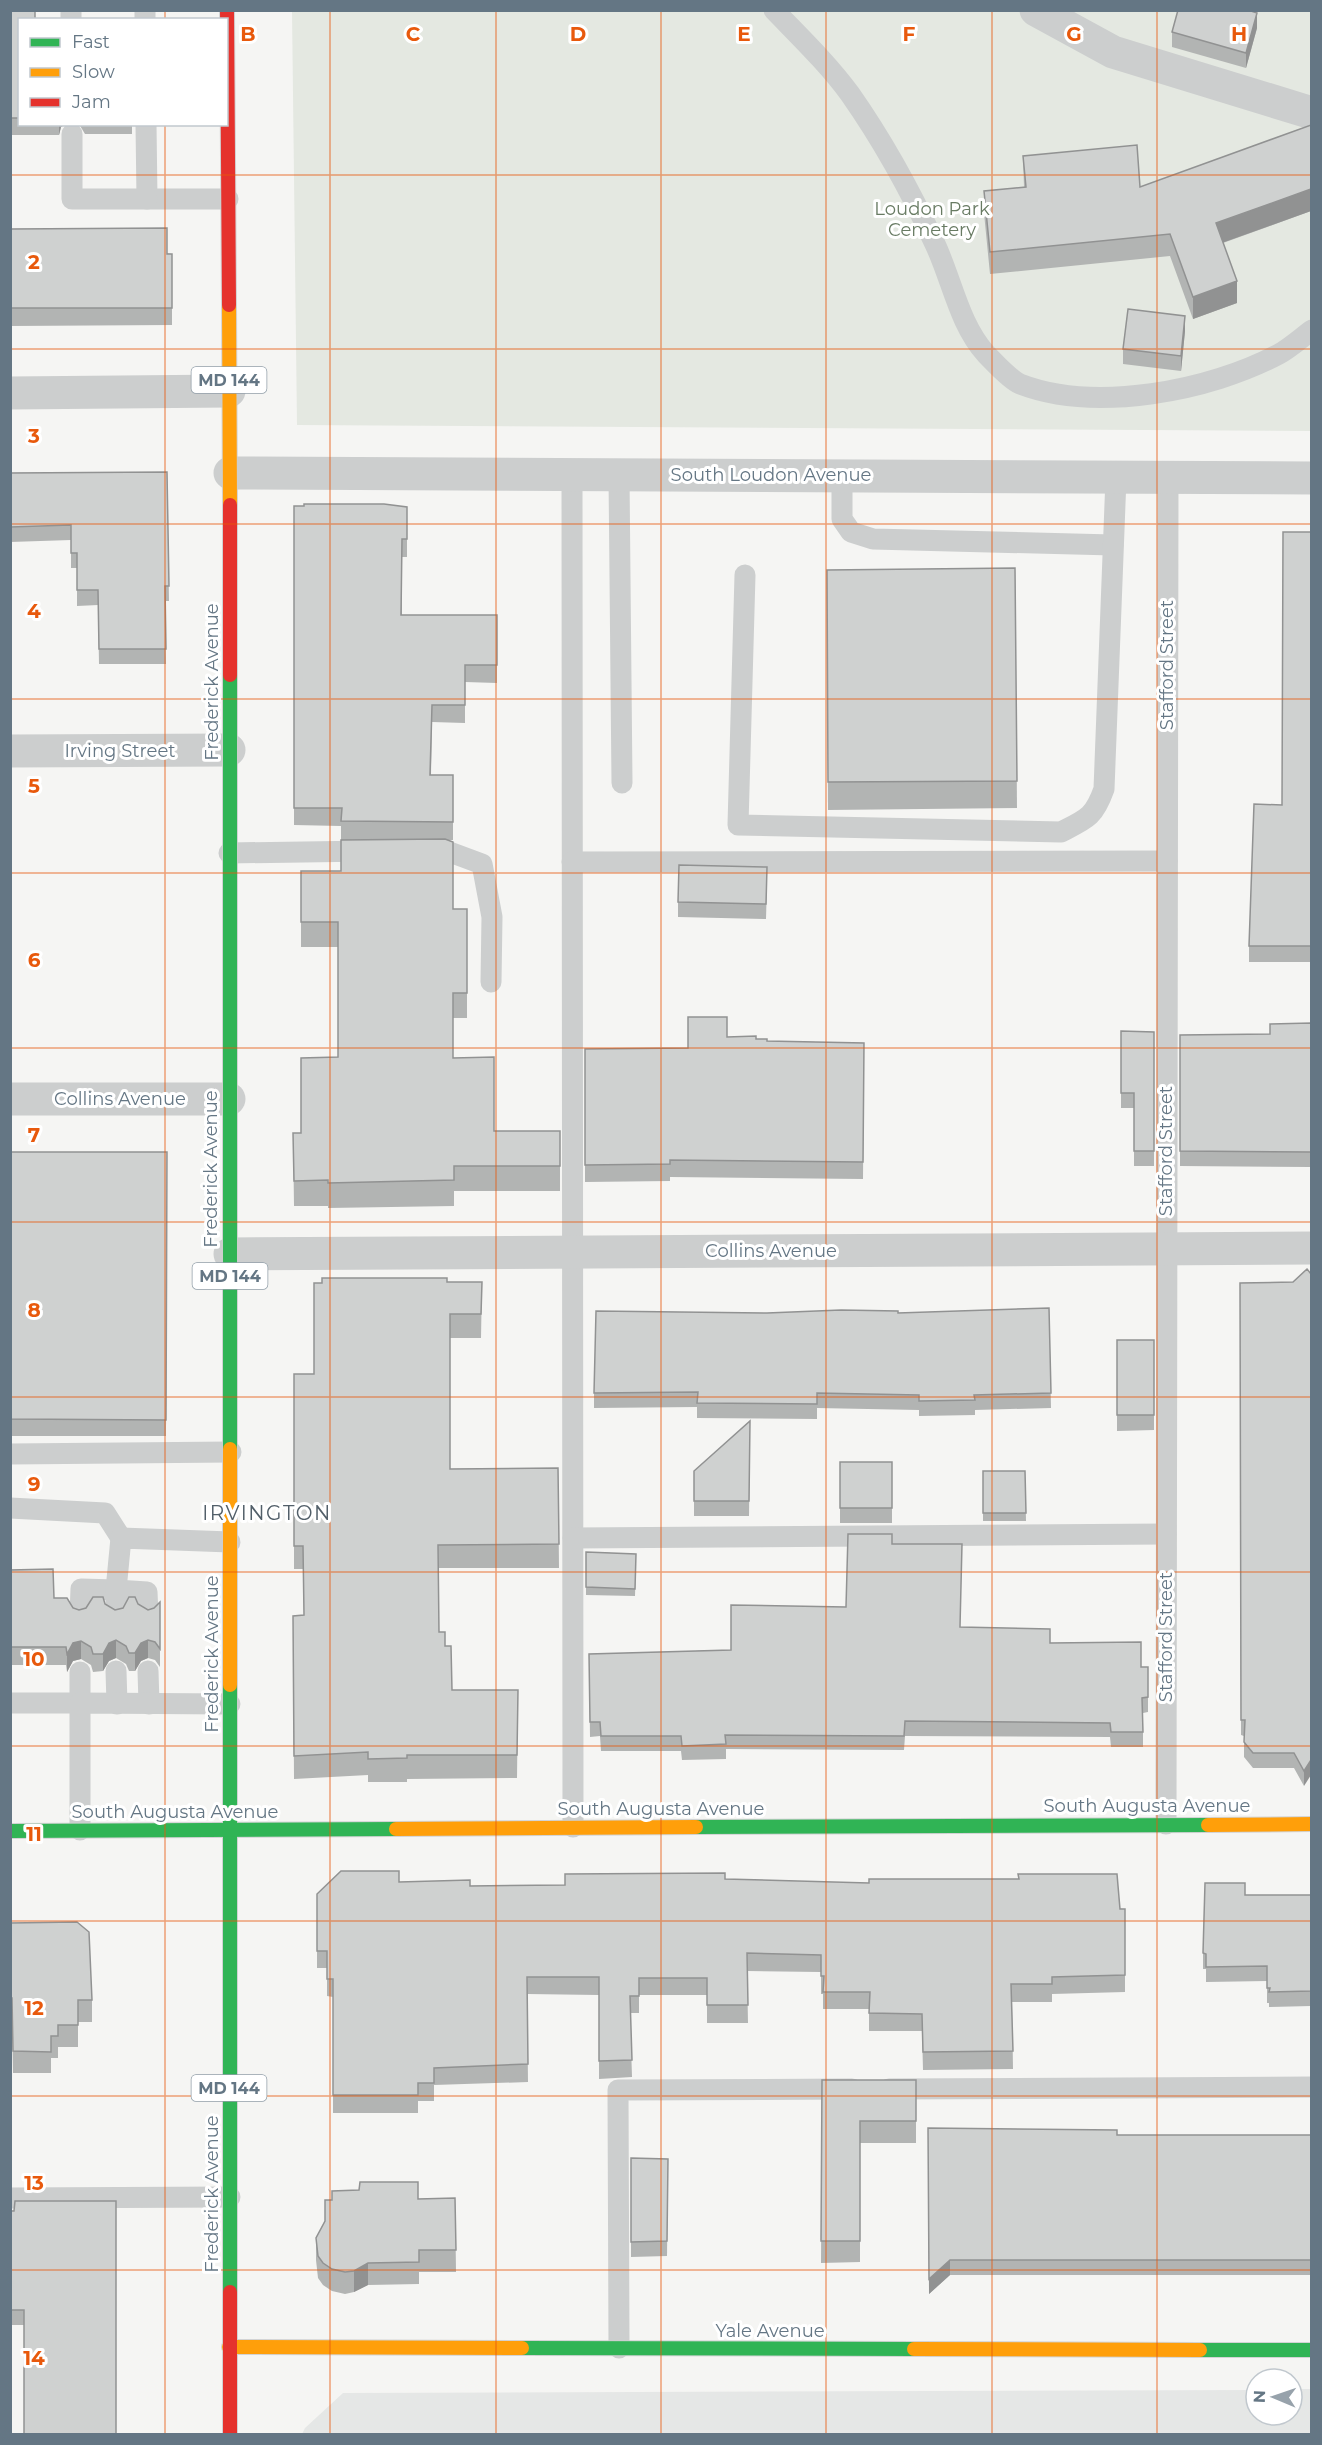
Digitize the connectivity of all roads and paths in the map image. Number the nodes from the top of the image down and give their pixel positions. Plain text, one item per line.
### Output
1 (774, 10) edge
2 (1036, 10) edge
3 (1311, 114) edge
4 (146, 126) edge
5 (228, 126) edge
6 (72, 134) dead end
7 (147, 199) junction
8 (228, 199) junction
9 (1311, 330) edge
10 (229, 391) junction
11 (10, 393) edge
12 (230, 473) junction
13 (572, 475) junction
14 (619, 475) junction
15 (842, 475) junction
16 (1116, 478) junction
17 (1168, 478) junction
18 (1311, 478) edge
19 (1113, 545) junction
20 (745, 575) dead end
21 (229, 750) junction
22 (10, 751) edge
23 (622, 783) dead end
24 (229, 853) junction
25 (1167, 861) junction
26 (572, 862) junction
27 (491, 982) dead end
28 (10, 1099) edge
29 (229, 1099) junction
30 (1311, 1248) edge
31 (1166, 1249) junction
32 (573, 1252) junction
33 (230, 1254) junction
34 (231, 1452) junction
35 (10, 1454) edge
36 (10, 1508) edge
37 (1166, 1534) junction
38 (121, 1538) junction
39 (573, 1538) junction
40 (230, 1542) junction
41 (116, 1590) junction
42 (80, 1615) edge
43 (116, 1615) edge
44 (148, 1615) edge
45 (116, 1671) dead end
46 (148, 1671) dead end
47 (80, 1672) dead end
48 (10, 1703) edge
49 (80, 1703) junction
50 (117, 1704) junction
51 (149, 1704) junction
52 (230, 1704) junction
53 (1166, 1824) junction
54 (1311, 1824) edge
55 (573, 1827) junction
56 (229, 1829) junction
57 (80, 1830) junction
58 (10, 1831) edge
59 (1311, 2087) edge
60 (230, 2197) junction
61 (10, 2198) edge
62 (229, 2347) junction
63 (619, 2348) junction
64 (1311, 2350) edge
65 (230, 2434) edge

1 - 9 lane
2 - 3 street
4 - 7 lane
5 - 8 main road, Frederick Avenue / MD 144
6 - 7 lane
7 - 8 lane
8 - 10 main road, Frederick Avenue / MD 144
10 - 11 street
10 - 12 main road, Frederick Avenue / MD 144
12 - 13 street, South Loudon Avenue
12 - 21 main road, Frederick Avenue / MD 144
13 - 14 street, South Loudon Avenue
13 - 26 lane
14 - 15 street, South Loudon Avenue
14 - 23 lane
15 - 16 street, South Loudon Avenue
15 - 19 lane
16 - 17 street, South Loudon Avenue
16 - 19 lane
17 - 18 street, South Loudon Avenue
17 - 25 lane, Stafford Street
19 - 20 lane
21 - 22 street, Irving Street
21 - 24 main road, Frederick Avenue / MD 144
24 - 27 lane
24 - 29 main road, Frederick Avenue / MD 144
25 - 26 lane
25 - 31 lane, Stafford Street
26 - 32 lane
28 - 29 street, Collins Avenue
29 - 33 main road, Frederick Avenue / MD 144
30 - 31 street, Collins Avenue
31 - 32 street, Collins Avenue
31 - 37 lane, Stafford Street
32 - 33 street, Collins Avenue
32 - 39 lane
33 - 34 main road, Frederick Avenue / MD 144
34 - 35 lane
34 - 40 main road, Frederick Avenue / MD 144
36 - 38 lane
37 - 39 lane
37 - 53 lane, Stafford Street
38 - 40 lane
38 - 41 lane
39 - 55 lane
40 - 52 main road, Frederick Avenue / MD 144
41 - 42 lane
41 - 43 lane
41 - 44 lane
45 - 50 lane
46 - 51 lane
47 - 49 lane
48 - 49 lane
49 - 50 lane
49 - 57 lane
50 - 51 lane
51 - 52 lane
52 - 56 main road, Frederick Avenue / MD 144
53 - 54 main road, South Augusta Avenue
53 - 55 main road, South Augusta Avenue
55 - 56 main road, South Augusta Avenue
56 - 57 main road, South Augusta Avenue
56 - 60 main road, Frederick Avenue / MD 144
57 - 58 main road, South Augusta Avenue
59 - 63 lane
60 - 61 lane
60 - 62 main road, Frederick Avenue / MD 144
62 - 63 main road, Yale Avenue
62 - 65 main road, Frederick Avenue / MD 144
63 - 64 main road, Yale Avenue

